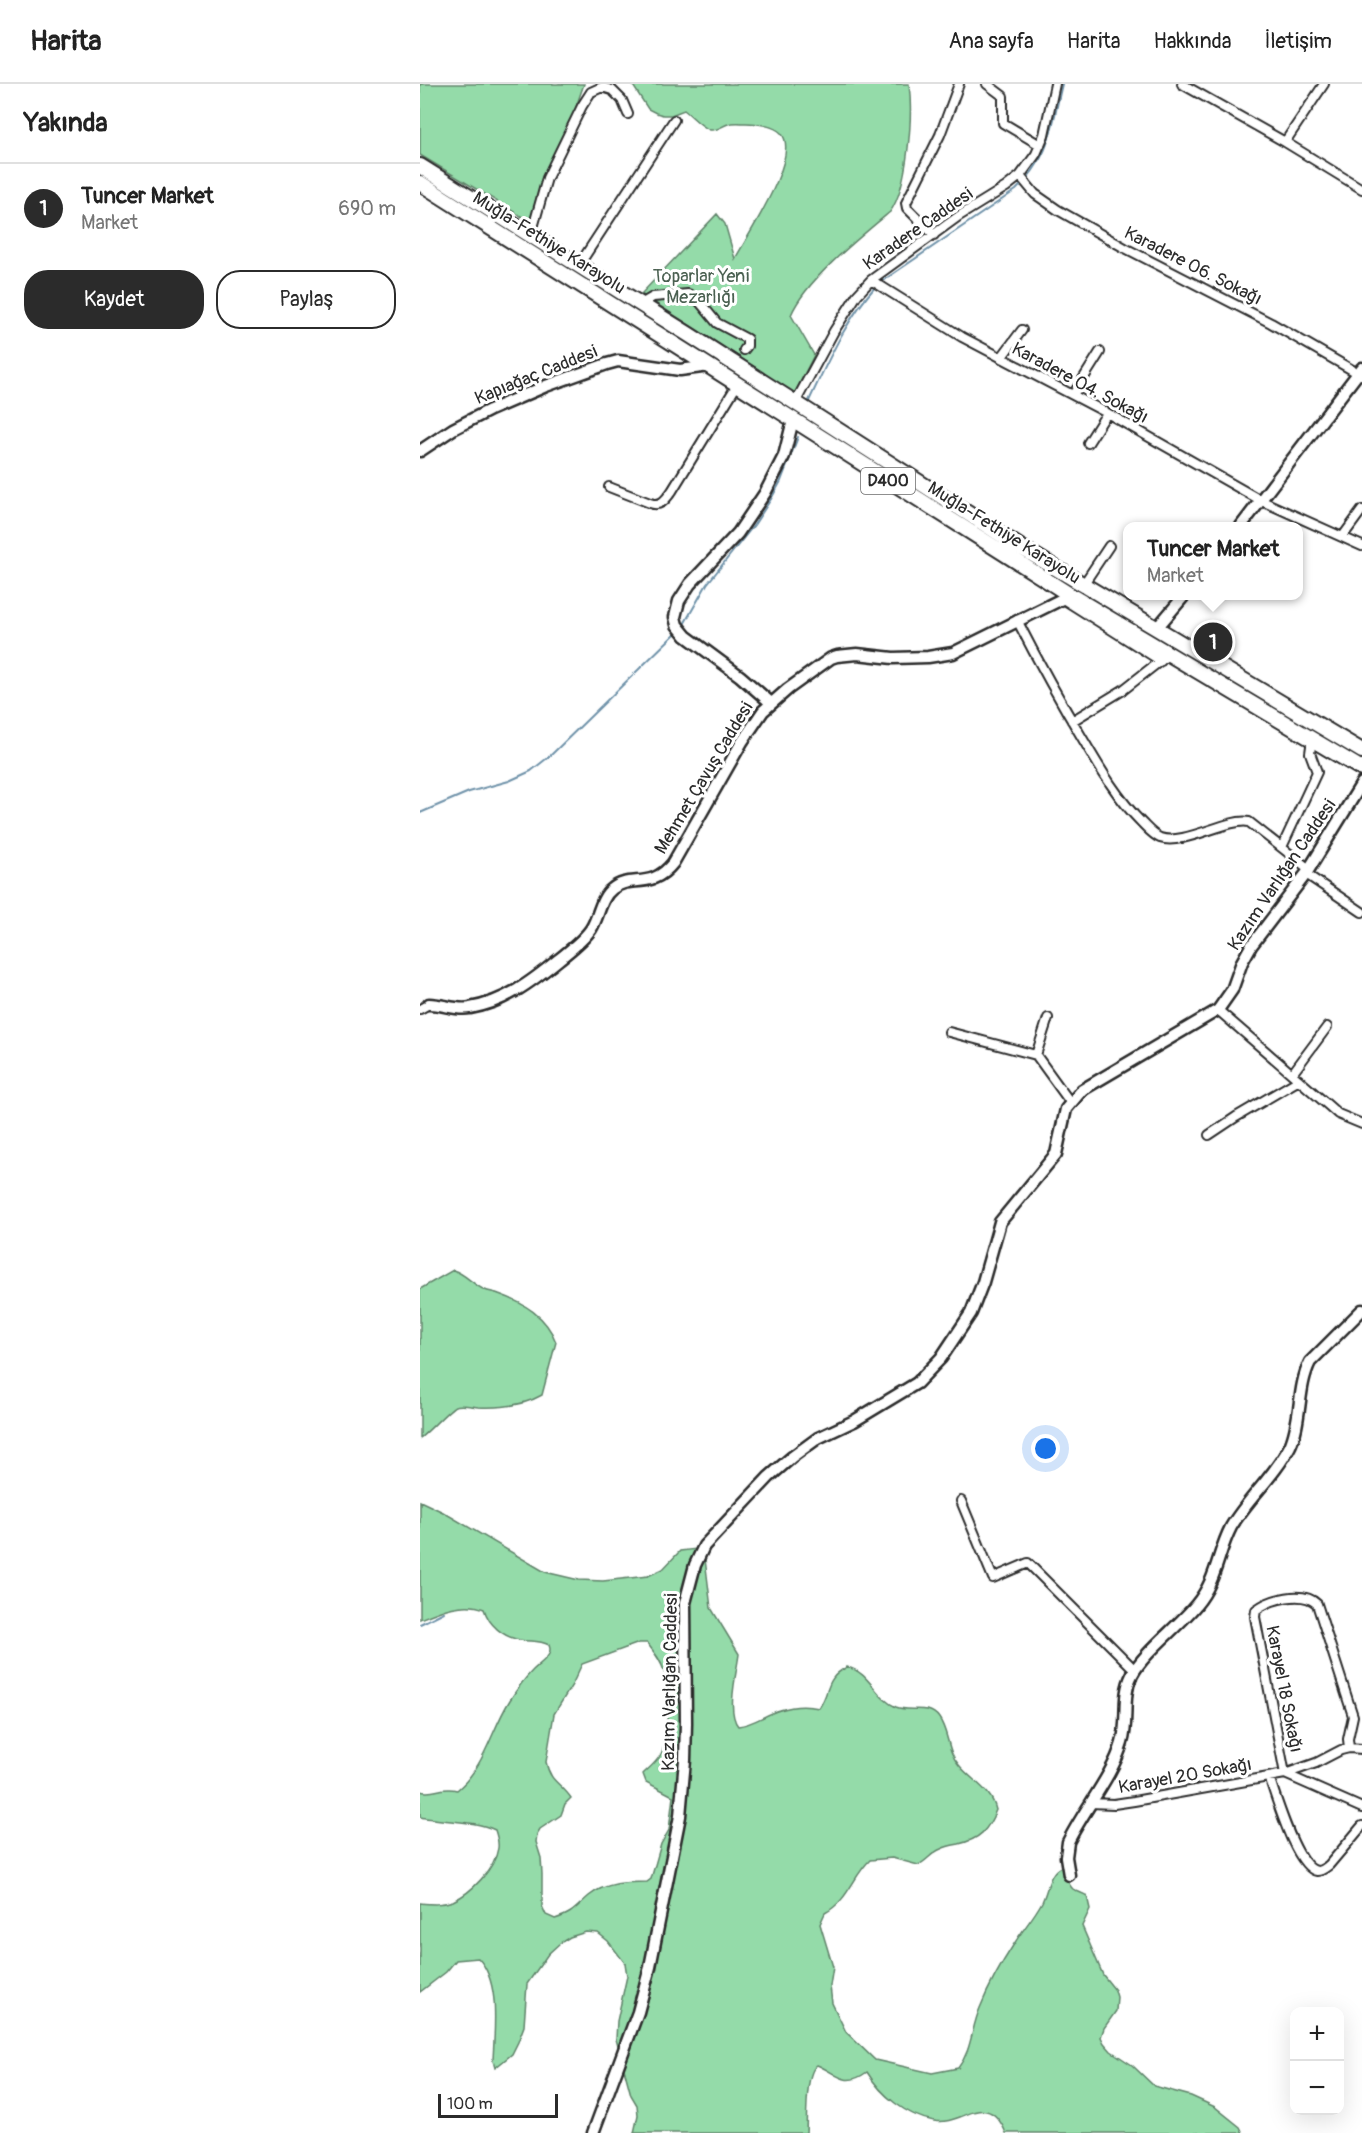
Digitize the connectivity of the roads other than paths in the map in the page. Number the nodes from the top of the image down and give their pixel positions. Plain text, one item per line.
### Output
1 (959, 84) edge
2 (987, 84) edge
3 (1055, 84) edge
4 (1182, 84) edge
5 (1324, 84) edge
6 (628, 114) dead end
7 (674, 120) dead end
8 (1285, 142) junction
9 (1040, 145) junction
10 (420, 166) edge
11 (1021, 178) junction
12 (420, 183) edge
13 (1362, 189) edge
14 (531, 235) junction
15 (934, 235) junction
16 (579, 265) junction
17 (872, 280) junction
18 (641, 304) junction
19 (1022, 330) dead end
20 (744, 350) dead end
21 (1100, 352) dead end
22 (1001, 358) junction
23 (709, 366) junction
24 (1361, 372) edge
25 (737, 385) junction
26 (1073, 395) junction
27 (795, 403) junction
28 (1107, 414) junction
29 (793, 420) junction
30 (1088, 443) dead end
31 (420, 451) edge
32 (609, 487) dead end
33 (1262, 501) junction
34 (1362, 510) edge
35 (1244, 522) edge
36 (1343, 536) junction
37 (1109, 546) dead end
38 (1362, 546) edge
39 (1083, 585) junction
40 (1066, 597) junction
41 (1181, 600) edge
42 (1017, 620) junction
43 (1156, 629) junction
44 (1165, 658) junction
45 (771, 703) junction
46 (1072, 721) junction
47 (1312, 739) junction
48 (1362, 751) edge
49 (1362, 769) edge
50 (1362, 783) edge
51 (1282, 847) junction
52 (1308, 872) junction
53 (1362, 912) edge
54 (425, 1007) edge
55 (1218, 1010) junction
56 (1048, 1018) dead end
57 (1327, 1027) dead end
58 (949, 1032) dead end
59 (1036, 1055) junction
60 (1292, 1074) junction
61 (1299, 1080) junction
62 (1070, 1102) junction
63 (1362, 1124) edge
64 (1209, 1135) dead end
65 (1362, 1310) edge
66 (961, 1501) dead end
67 (1135, 1670) junction
68 (1349, 1748) junction
69 (1362, 1749) edge
70 (1285, 1774) junction
71 (1269, 1777) junction
72 (1090, 1803) junction
73 (1362, 1808) edge
74 (1362, 1826) edge
75 (1069, 1875) dead end
76 (593, 2133) edge

1 - 15 street
2 - 9 street
3 - 9 street, Karadere Caddesi
4 - 8 street
5 - 8 street
6 - 14 street
7 - 16 street
8 - 13 street
9 - 11 street, Karadere Caddesi
10 - 14 highway, Muğla-Fethiye Karayolu / D400
11 - 15 street, Karadere Caddesi
11 - 24 street, Karadere 06. Sokağı
12 - 23 highway, Muğla-Fethiye Karayolu / D400
14 - 16 highway, Muğla-Fethiye Karayolu / D400
15 - 17 street, Karadere Caddesi
16 - 18 highway, Muğla-Fethiye Karayolu / D400
17 - 22 street, Karadere 04. Sokağı
17 - 27 street, Karadere Caddesi
18 - 20 street
18 - 27 highway, Muğla-Fethiye Karayolu / D400
19 - 22 street
21 - 26 street
22 - 26 street, Karadere 04. Sokağı
23 - 25 highway, Muğla-Fethiye Karayolu / D400
23 - 31 street, Kapıağaç Caddesi
24 - 33 street
25 - 29 highway, Muğla-Fethiye Karayolu / D400
25 - 32 street
26 - 28 street, Karadere 04. Sokağı
27 - 39 highway, Muğla-Fethiye Karayolu / D400
28 - 30 street
28 - 33 street, Karadere 04. Sokağı
29 - 40 highway, Muğla-Fethiye Karayolu / D400
29 - 45 street
33 - 35 street
33 - 36 street, Karadere 04. Sokağı
34 - 36 street
36 - 38 street, Karadere 04. Sokağı
37 - 39 street
39 - 43 highway, Muğla-Fethiye Karayolu / D400
40 - 42 street, Mehmet Çavuş Caddesi
40 - 44 highway, Muğla-Fethiye Karayolu / D400
41 - 43 street
42 - 45 street, Mehmet Çavuş Caddesi
42 - 46 street
43 - 48 highway, Muğla-Fethiye Karayolu / D400
44 - 46 street
44 - 47 highway, Muğla-Fethiye Karayolu / D400
45 - 54 street, Mehmet Çavuş Caddesi
46 - 51 street
47 - 49 highway, Muğla-Fethiye Karayolu / D400
47 - 51 street
50 - 52 street, Kazım Varlığan Caddesi
51 - 52 street
52 - 53 street
52 - 55 street, Kazım Varlığan Caddesi
55 - 60 street
55 - 62 street, Kazım Varlığan Caddesi
56 - 59 street
57 - 60 street
58 - 59 street
59 - 62 street
60 - 61 street
61 - 63 street
61 - 64 street
62 - 76 street, Kazım Varlığan Caddesi
65 - 67 street
66 - 67 street
67 - 72 street
68 - 69 street
68 - 70 street, Karayel 20 Sokağı
68 - 70 street, Karayel 18 Sokağı
70 - 71 street, Karayel 20 Sokağı
70 - 73 street
71 - 72 street, Karayel 20 Sokağı
71 - 74 street
72 - 75 street

